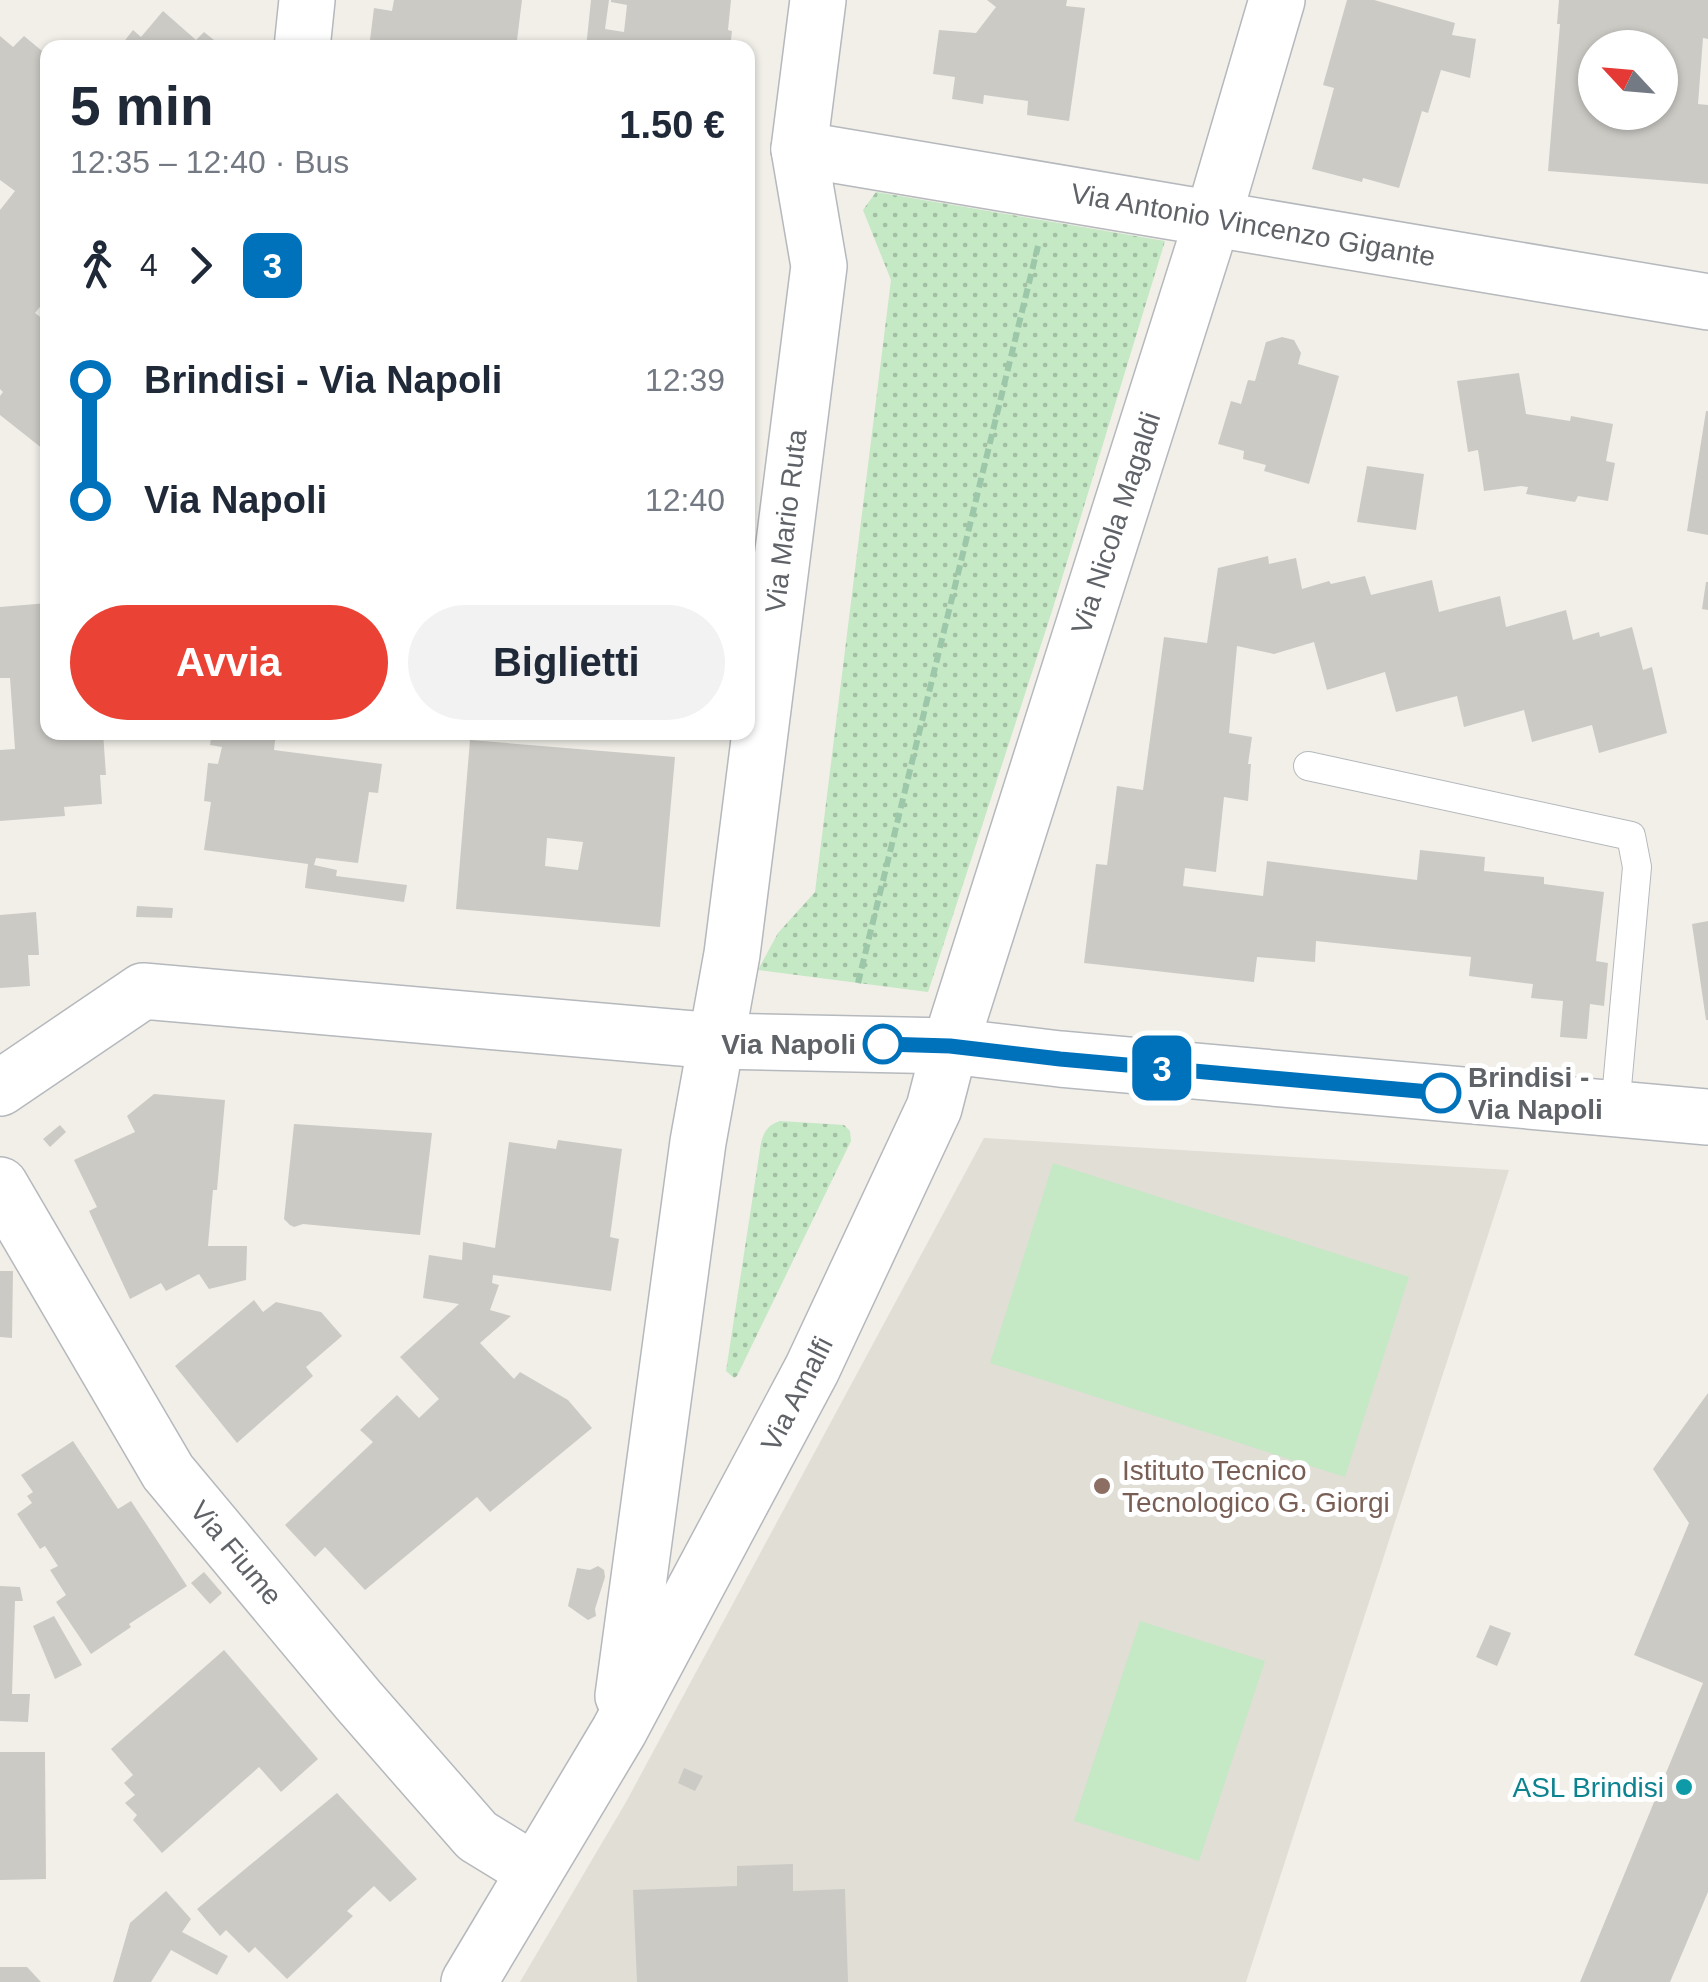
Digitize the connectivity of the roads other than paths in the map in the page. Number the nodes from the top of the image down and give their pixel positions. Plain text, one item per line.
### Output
1 (307, 0) edge
2 (818, 0) edge
3 (1278, 0) edge
4 (303, 40) edge
5 (799, 150) junction
6 (1213, 218) junction
7 (1708, 302) edge
8 (1308, 766) dead end
9 (716, 1041) junction
10 (950, 1046) junction
11 (0, 1088) edge
12 (1615, 1109) junction
13 (1708, 1117) edge
14 (0, 1185) edge
15 (619, 1731) junction
16 (534, 1870) junction
17 (468, 1982) edge

1 - 4 street
2 - 5 street, Via Mario Ruta
3 - 6 street, Via Nicola Magaldi
5 - 6 street, Via Antonio Vincenzo Gigante
5 - 9 street, Via Mario Ruta
6 - 7 street, Via Antonio Vincenzo Gigante
6 - 10 street, Via Nicola Magaldi
8 - 12 lane
9 - 10 street
9 - 11 street
9 - 15 street, Via Amalfi
10 - 12 street
10 - 15 street, Via Amalfi
12 - 13 street
14 - 16 street, Via Fiume
15 - 16 street, Via Amalfi
16 - 17 street, Via Amalfi

